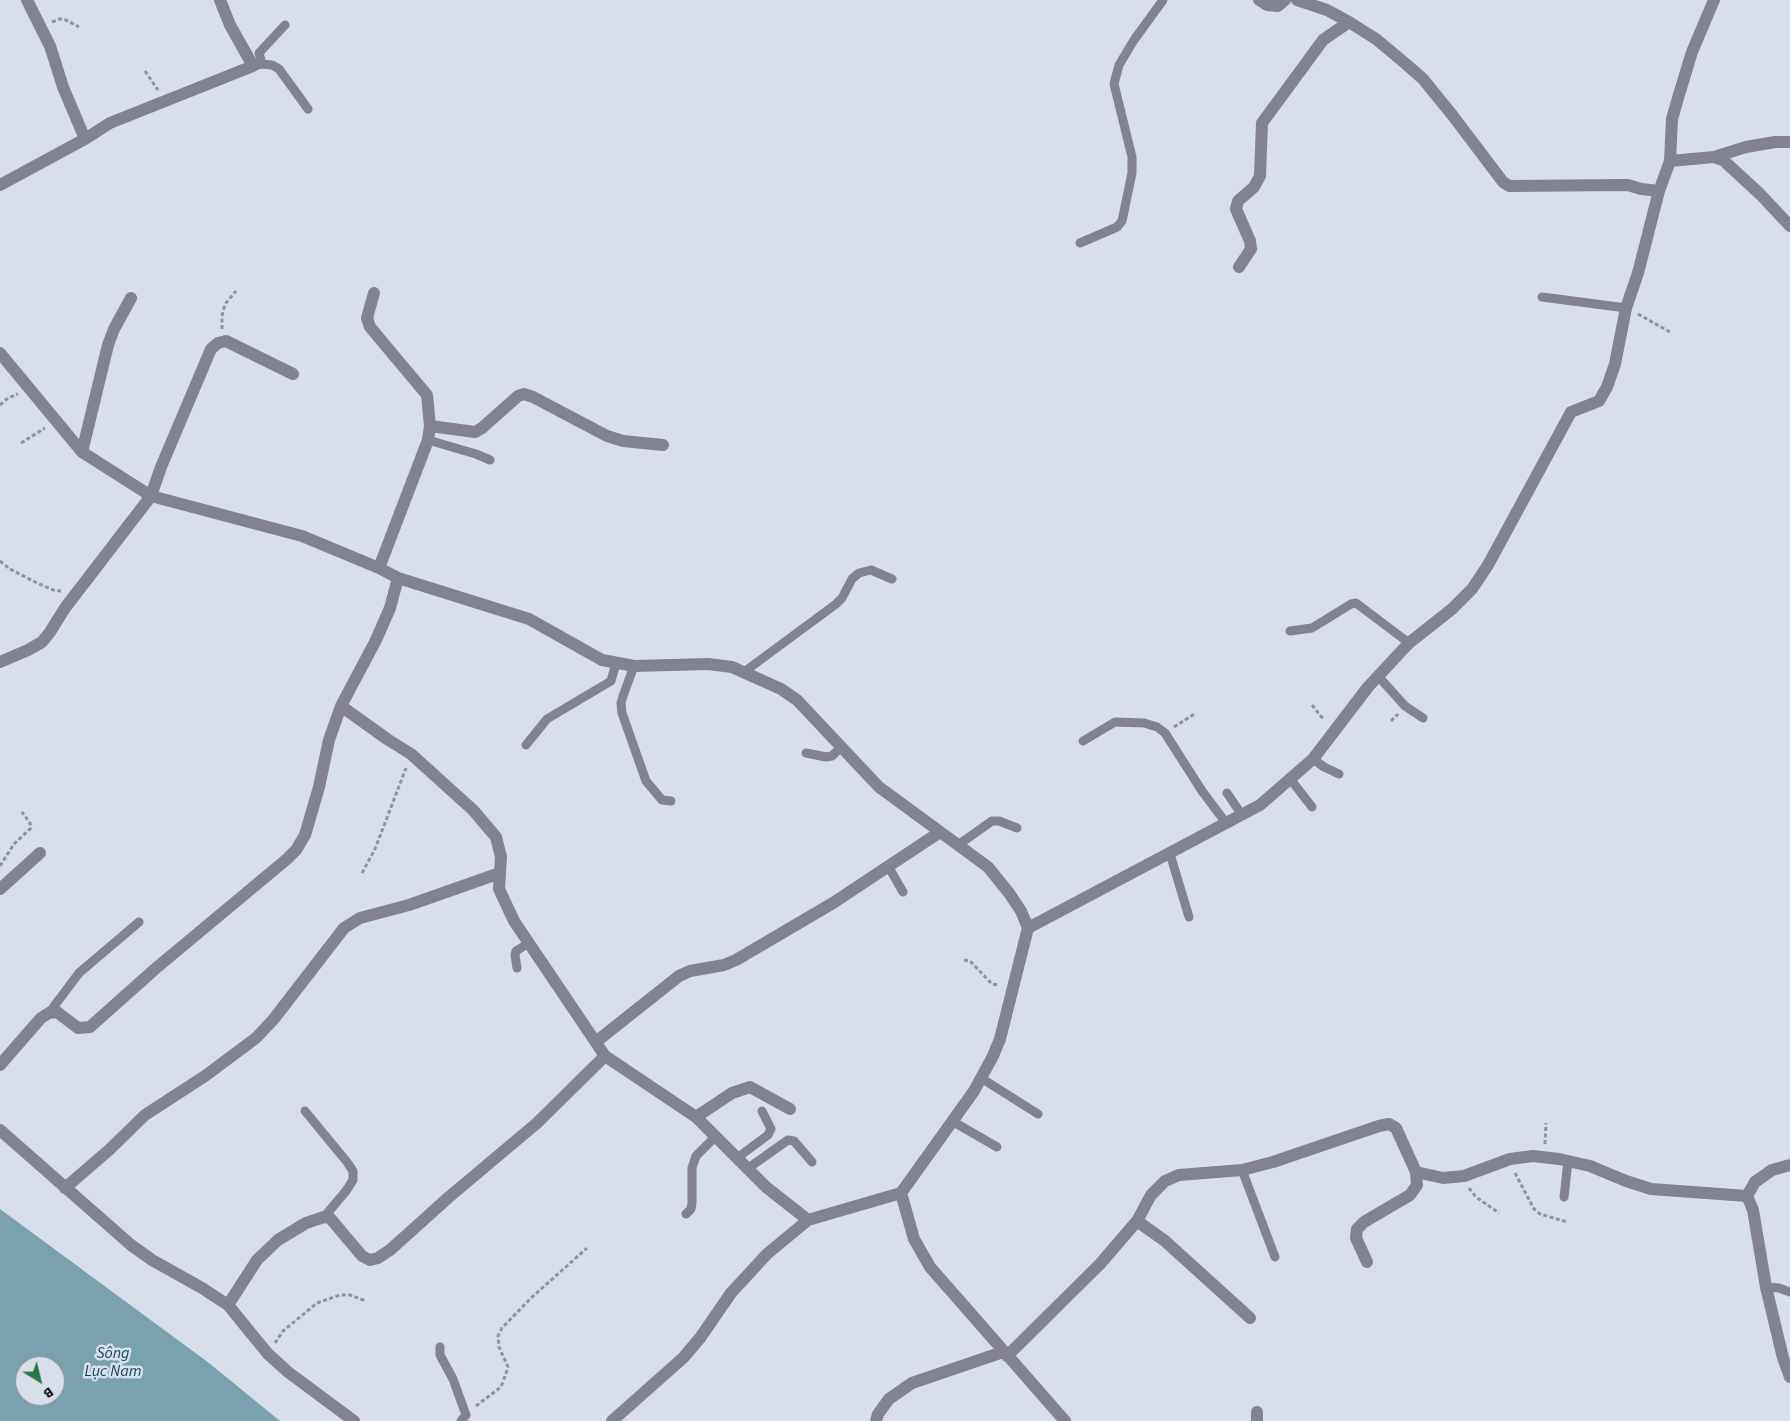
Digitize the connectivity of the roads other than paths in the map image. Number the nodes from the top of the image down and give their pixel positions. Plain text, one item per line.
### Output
1 (27, 0) edge
2 (220, 0) edge
3 (1163, 0) edge
4 (1259, 0) edge
5 (1285, 0) edge
6 (1297, 0) edge
7 (1714, 0) edge
8 (1348, 22) junction
9 (286, 24) dead end
10 (258, 65) junction
11 (308, 109) dead end
12 (86, 139) junction
13 (1790, 142) edge
14 (1714, 157) junction
15 (1670, 161) junction
16 (0, 185) edge
17 (1659, 191) junction
18 (1790, 226) edge
19 (1080, 244) dead end
20 (1239, 267) dead end
21 (374, 293) dead end
22 (1542, 297) dead end
23 (131, 298) dead end
24 (1626, 308) junction
25 (0, 353) edge
26 (293, 374) dead end
27 (430, 426) junction
28 (428, 440) junction
29 (663, 445) dead end
30 (82, 452) junction
31 (490, 460) dead end
32 (151, 496) junction
33 (379, 568) junction
34 (398, 578) junction
35 (892, 579) dead end
36 (1290, 631) dead end
37 (1410, 643) junction
38 (0, 662) edge
39 (616, 663) junction
40 (634, 666) junction
41 (744, 672) junction
42 (1378, 676) junction
43 (341, 706) junction
44 (1423, 718) dead end
45 (1083, 741) dead end
46 (526, 745) dead end
47 (841, 747) junction
48 (806, 753) dead end
49 (1314, 759) junction
50 (1339, 774) dead end
51 (1291, 780) junction
52 (1227, 793) dead end
53 (671, 801) dead end
54 (1312, 807) dead end
55 (1242, 815) junction
56 (1226, 824) junction
57 (1017, 828) dead end
58 (940, 832) junction
59 (958, 845) junction
60 (40, 853) dead end
61 (1170, 854) junction
62 (888, 866) junction
63 (500, 873) junction
64 (0, 889) edge
65 (903, 892) dead end
66 (1188, 917) dead end
67 (139, 922) dead end
68 (1028, 928) junction
69 (529, 943) junction
70 (517, 968) dead end
71 (49, 1013) junction
72 (597, 1042) junction
73 (605, 1056) junction
74 (0, 1065) edge
75 (981, 1078) junction
76 (790, 1108) dead end
77 (305, 1111) dead end
78 (762, 1112) dead end
79 (1038, 1114) dead end
80 (696, 1118) junction
81 (952, 1121) junction
82 (0, 1130) edge
83 (716, 1137) junction
84 (997, 1147) dead end
85 (737, 1158) junction
86 (1568, 1161) junction
87 (812, 1162) dead end
88 (1790, 1165) edge
89 (748, 1169) junction
90 (1242, 1170) junction
91 (1416, 1172) junction
92 (65, 1188) junction
93 (901, 1193) junction
94 (1747, 1196) junction
95 (1564, 1197) dead end
96 (686, 1214) dead end
97 (324, 1217) junction
98 (808, 1220) junction
99 (1137, 1221) junction
100 (1275, 1257) dead end
101 (1367, 1262) dead end
102 (1766, 1287) junction
103 (1790, 1292) edge
104 (228, 1305) junction
105 (1250, 1318) dead end
106 (440, 1347) dead end
107 (1005, 1354) junction
108 (1790, 1377) edge
109 (463, 1418) edge
110 (354, 1421) edge
111 (612, 1421) edge
112 (876, 1421) edge
113 (1065, 1421) edge

1 - 12 street
2 - 10 street
3 - 19 lane
4 - 5 street
6 - 8 street
7 - 15 street
8 - 17 street
8 - 20 street
9 - 10 lane
10 - 11 lane
10 - 12 street
12 - 16 street
13 - 14 street
14 - 15 street
14 - 18 street
15 - 17 street
17 - 24 street
21 - 27 street
22 - 24 lane
23 - 30 street
24 - 37 street
25 - 30 street
26 - 32 street
27 - 28 street
27 - 29 street
28 - 31 lane
28 - 33 street
30 - 32 street
32 - 33 street
32 - 38 street
33 - 34 street
34 - 39 street
34 - 43 street
35 - 41 lane
36 - 37 lane
37 - 42 street
39 - 40 street
39 - 46 lane
40 - 41 street
40 - 53 lane
41 - 47 street
42 - 44 lane
42 - 49 street
43 - 63 street
43 - 71 street
45 - 56 lane
47 - 48 lane
47 - 58 street
49 - 50 lane
49 - 51 street
51 - 54 lane
51 - 55 street
52 - 55 lane
55 - 56 street
56 - 61 street
57 - 59 lane
58 - 59 street
58 - 62 street
59 - 68 street
60 - 64 street
61 - 66 lane
61 - 68 street
62 - 65 lane
62 - 72 street
63 - 69 street
63 - 92 street
67 - 71 lane
68 - 75 street
69 - 70 lane
69 - 72 street
71 - 74 street
72 - 73 street
73 - 80 street
73 - 97 street
75 - 79 lane
75 - 81 street
76 - 80 street
77 - 97 lane
78 - 85 lane
80 - 83 street
81 - 84 lane
81 - 93 street
82 - 92 street
83 - 85 street
83 - 96 lane
85 - 89 street
86 - 91 street
86 - 94 street
86 - 95 lane
87 - 89 lane
88 - 94 street
89 - 98 street
90 - 91 street
90 - 99 street
90 - 100 lane
91 - 101 street
92 - 104 street
93 - 98 street
93 - 107 street
94 - 102 street
97 - 104 street
98 - 111 street
99 - 105 street
99 - 107 street
102 - 103 lane
102 - 108 street
104 - 110 street
106 - 109 lane
107 - 112 street
107 - 113 street

